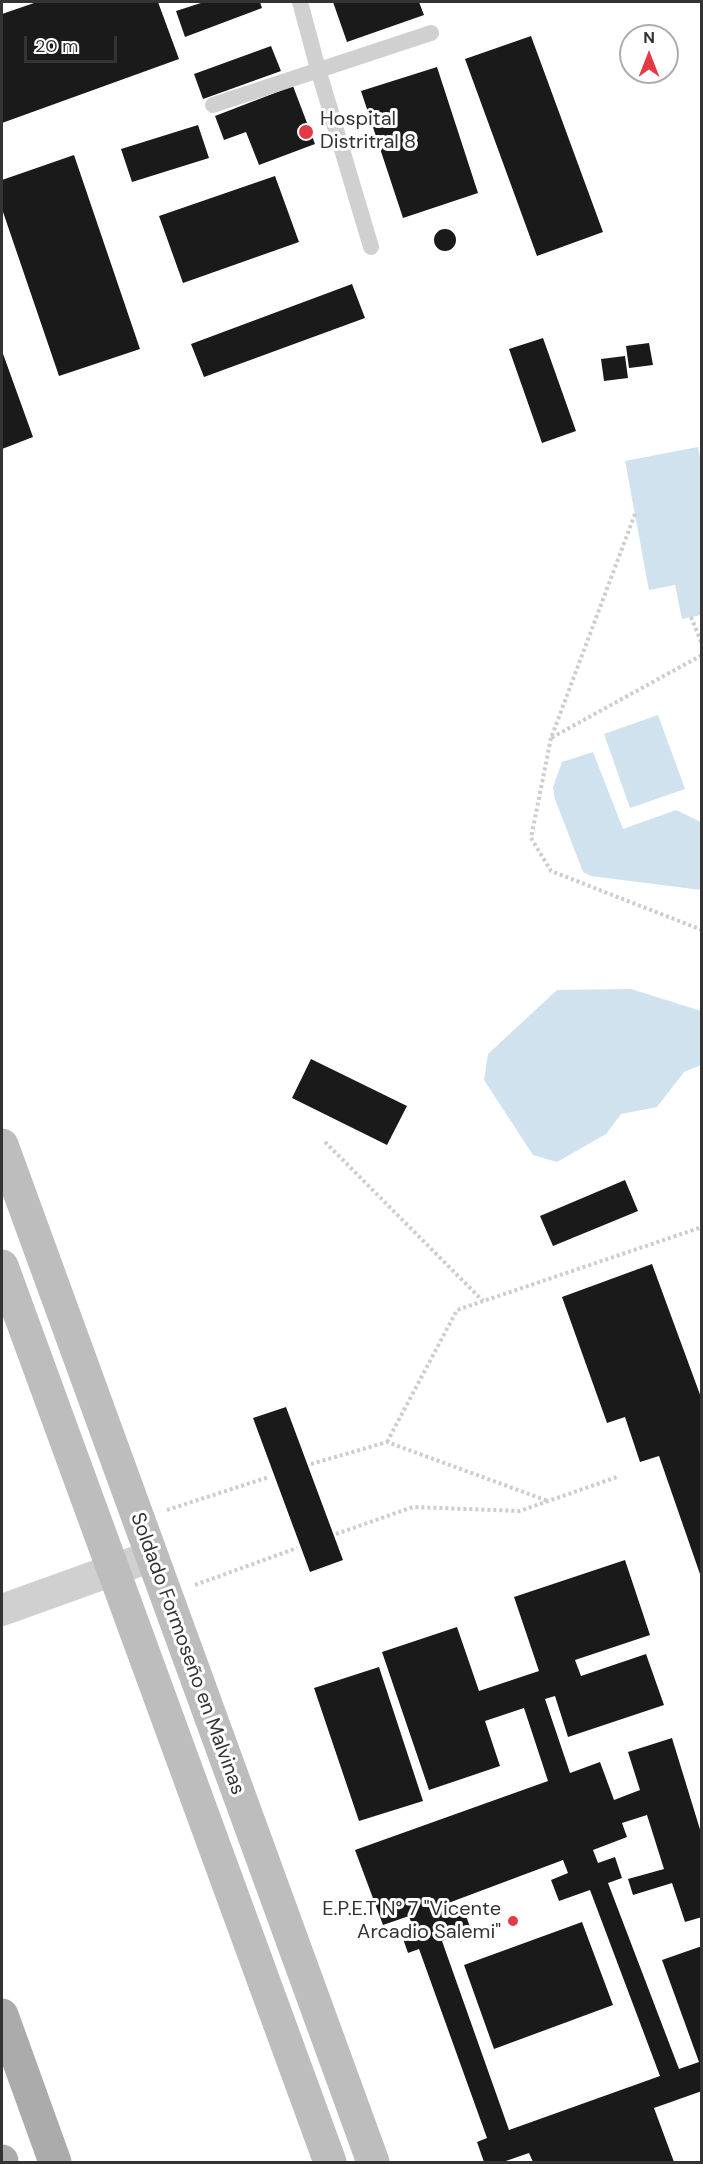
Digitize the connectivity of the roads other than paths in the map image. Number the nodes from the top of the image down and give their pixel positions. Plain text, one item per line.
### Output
1 (300, 2) edge
2 (431, 33) dead end
3 (318, 69) junction
4 (213, 105) dead end
5 (371, 247) dead end
6 (2, 1145) edge
7 (2, 1266) edge
8 (152, 1556) junction
9 (113, 1571) junction
10 (2, 1610) edge
11 (2, 2015) edge
12 (55, 2163) edge
13 (330, 2163) edge
14 (373, 2163) edge

1 - 3 lane
2 - 3 lane
3 - 4 lane
3 - 5 lane
6 - 8 main road, Soldado Formoseño en Malvinas
7 - 9 main road, Soldado Formoseño en Malvinas
8 - 9 street
8 - 14 main road, Soldado Formoseño en Malvinas
9 - 10 street
9 - 13 main road, Soldado Formoseño en Malvinas
11 - 12 main road

